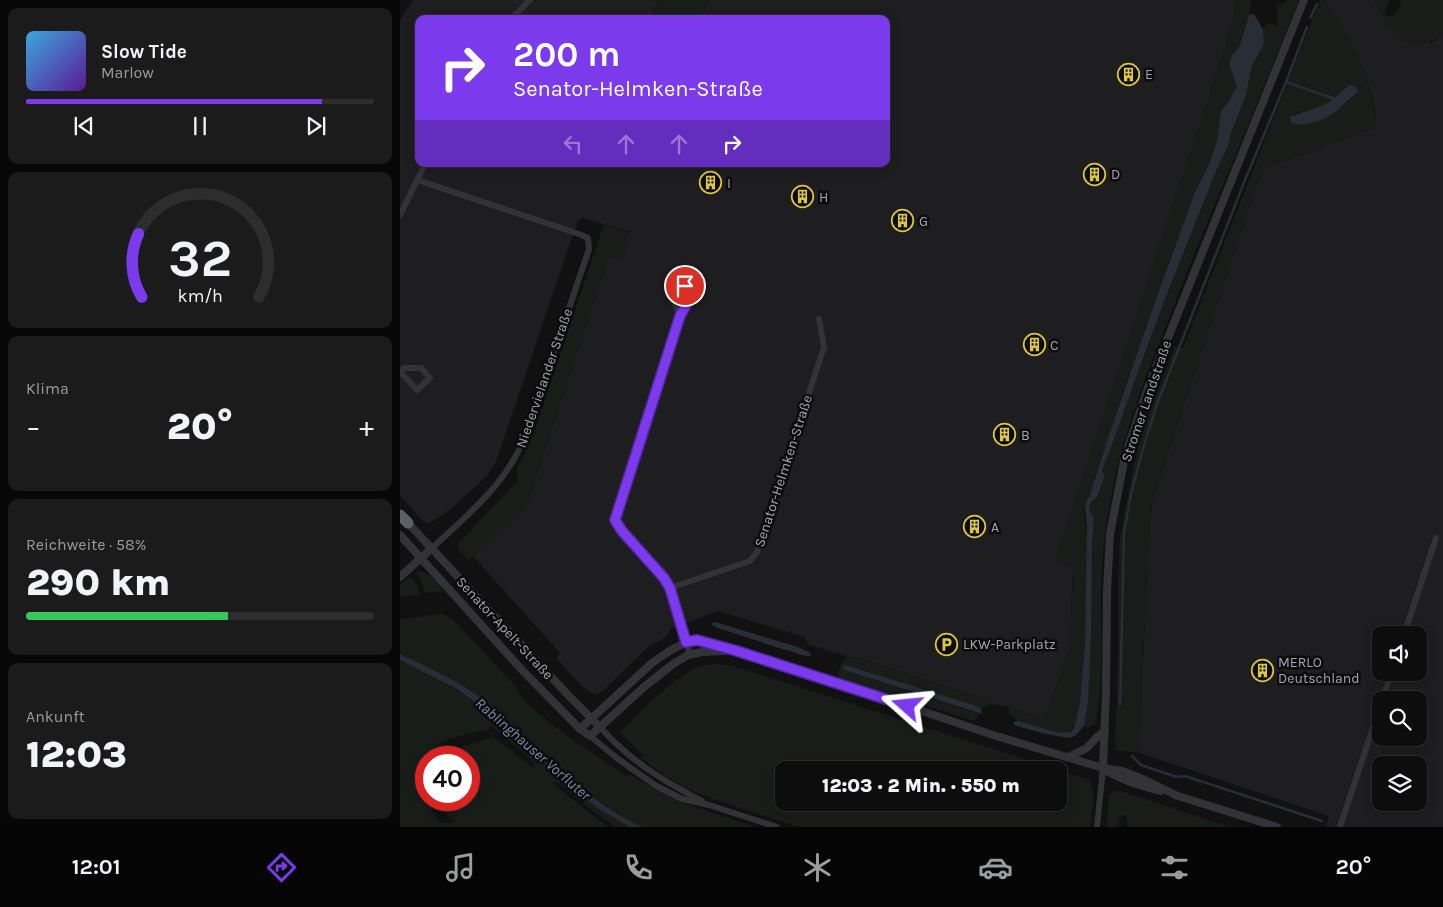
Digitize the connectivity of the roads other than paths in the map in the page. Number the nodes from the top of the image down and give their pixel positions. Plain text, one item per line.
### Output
1 (530, 0) edge
2 (1304, 0) edge
3 (515, 15) edge
4 (424, 167) edge
5 (417, 180) junction
6 (400, 215) edge
7 (680, 316) dead end
8 (820, 319) dead end
9 (400, 372) edge
10 (404, 519) edge
11 (400, 535) edge
12 (1436, 538) dead end
13 (432, 548) junction
14 (421, 559) junction
15 (400, 577) edge
16 (670, 588) junction
17 (1407, 626) edge
18 (686, 642) junction
19 (737, 651) junction
20 (690, 655) junction
21 (591, 718) junction
22 (600, 727) junction
23 (580, 729) junction
24 (1105, 731) junction
25 (1372, 731) edge
26 (590, 736) junction
27 (1068, 757) junction
28 (1103, 768) junction
29 (710, 805) junction
30 (777, 827) edge
31 (1096, 827) edge
32 (1276, 827) edge
33 (1340, 827) edge

1 - 3 street
2 - 24 street, Stromer Landstraße
4 - 5 street
5 - 6 street
5 - 13 street, Niedervielander Straße
7 - 16 street
8 - 16 street, Senator-Helmken-Straße
9 - 9 street
10 - 13 street, Senator-Apelt-Straße
11 - 14 street, Senator-Apelt-Straße
12 - 17 street
13 - 14 street
13 - 21 street, Senator-Apelt-Straße
14 - 15 street
14 - 23 street, Senator-Apelt-Straße
16 - 18 street
18 - 19 street
18 - 20 street
18 - 21 street
19 - 20 street
19 - 27 street
20 - 22 street
21 - 22 street, Senator-Apelt-Straße
21 - 23 street
22 - 26 street
22 - 29 street
23 - 26 street, Senator-Apelt-Straße
24 - 27 street
24 - 28 street, Stromer Landstraße
25 - 33 street
26 - 29 street
27 - 28 street
28 - 31 street, Stromer Landstraße
28 - 32 street
29 - 30 street

